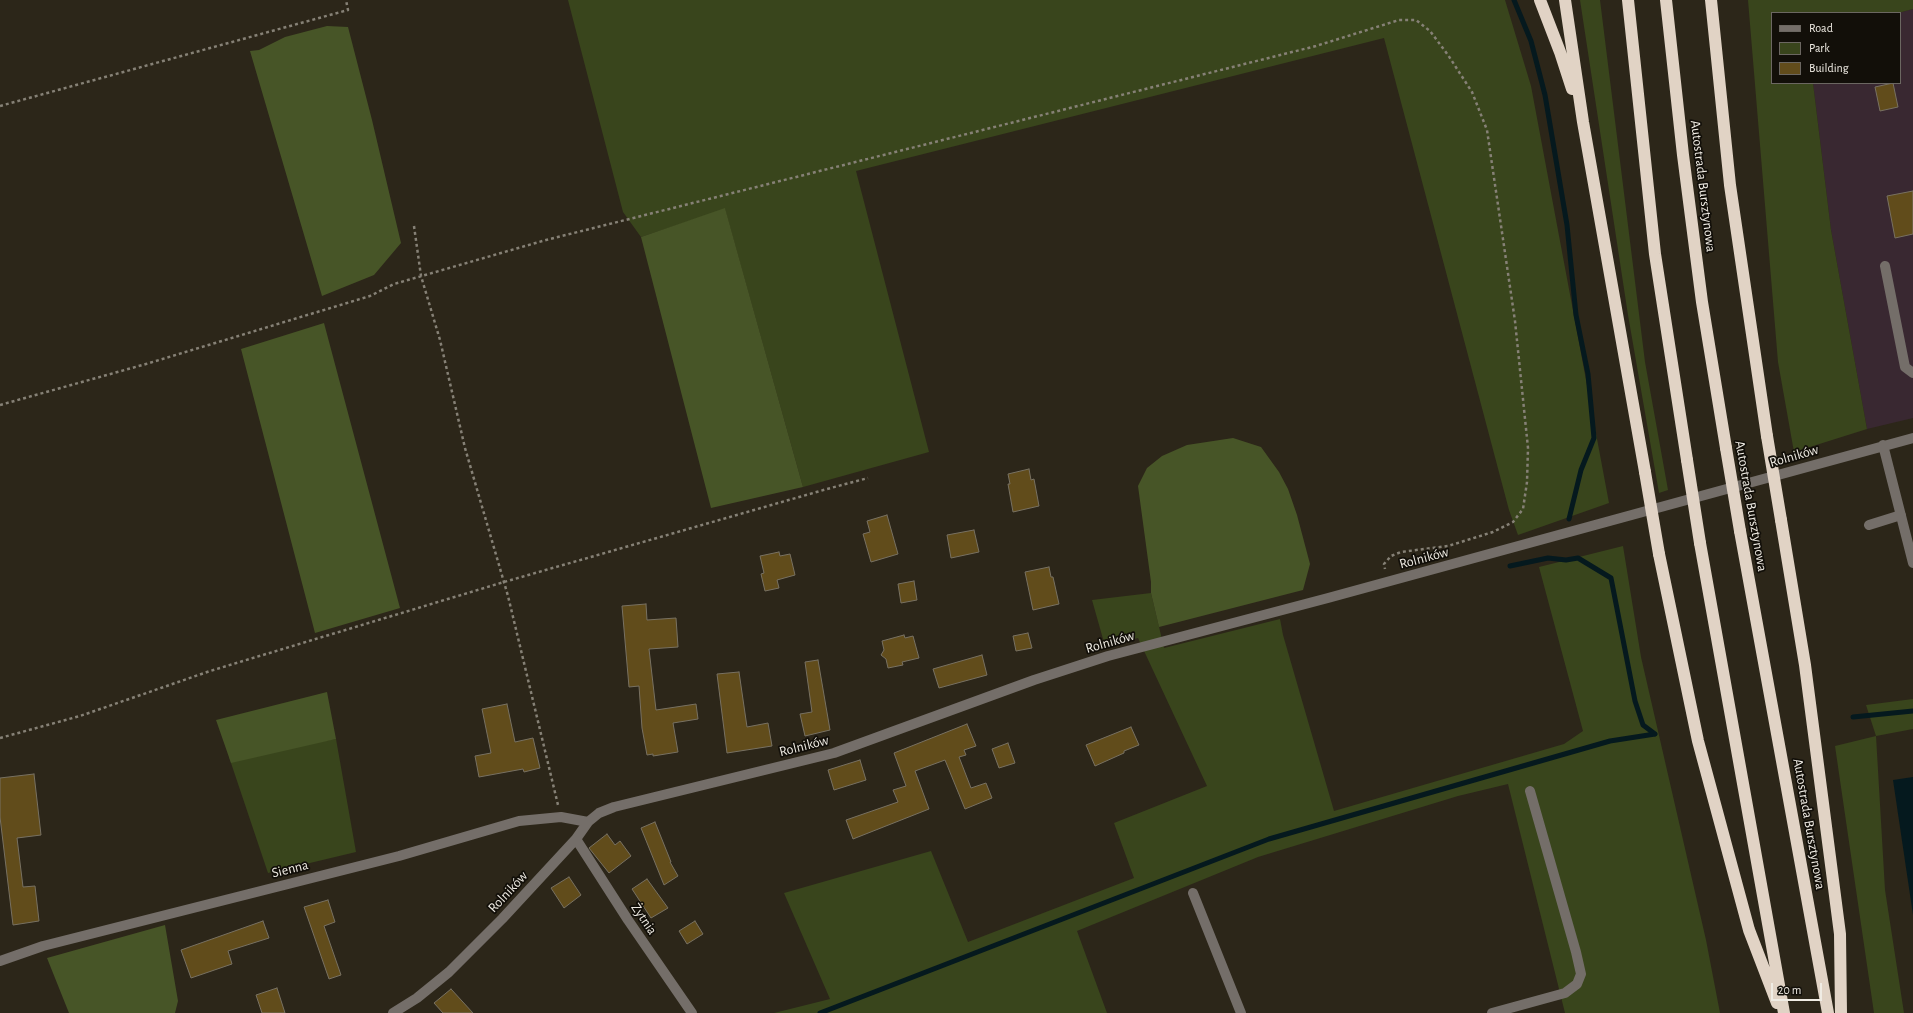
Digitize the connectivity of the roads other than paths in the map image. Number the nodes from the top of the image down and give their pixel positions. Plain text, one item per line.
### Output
1 (1540, 0) edge
2 (1565, 0) edge
3 (1628, 0) edge
4 (1666, 0) edge
5 (1711, 0) edge
6 (1583, 122) junction
7 (1885, 266) dead end
8 (1913, 373) edge
9 (1913, 438) edge
10 (1883, 445) junction
11 (1901, 516) junction
12 (1869, 525) dead end
13 (1913, 563) edge
14 (1530, 791) dead end
15 (588, 822) junction
16 (576, 839) junction
17 (1193, 893) dead end
18 (0, 961) edge
19 (394, 1013) edge
20 (692, 1013) edge
21 (1241, 1013) edge
22 (1492, 1013) edge
23 (1781, 1013) edge
24 (1784, 1013) edge
25 (1828, 1013) edge
26 (1841, 1013) edge

1 - 6 highway
2 - 6 highway
3 - 24 highway, bridge
4 - 25 highway, Autostrada Bursztynowa, bridge
5 - 26 highway, bridge
6 - 23 highway, bridge
7 - 8 street
9 - 10 street, Rolników
10 - 11 street
10 - 15 street, Rolników
11 - 12 street
11 - 13 street
14 - 22 street
15 - 16 street, Rolników
15 - 18 street, Sienna
16 - 19 street, Rolników
16 - 20 street, Żytnia
17 - 21 street

